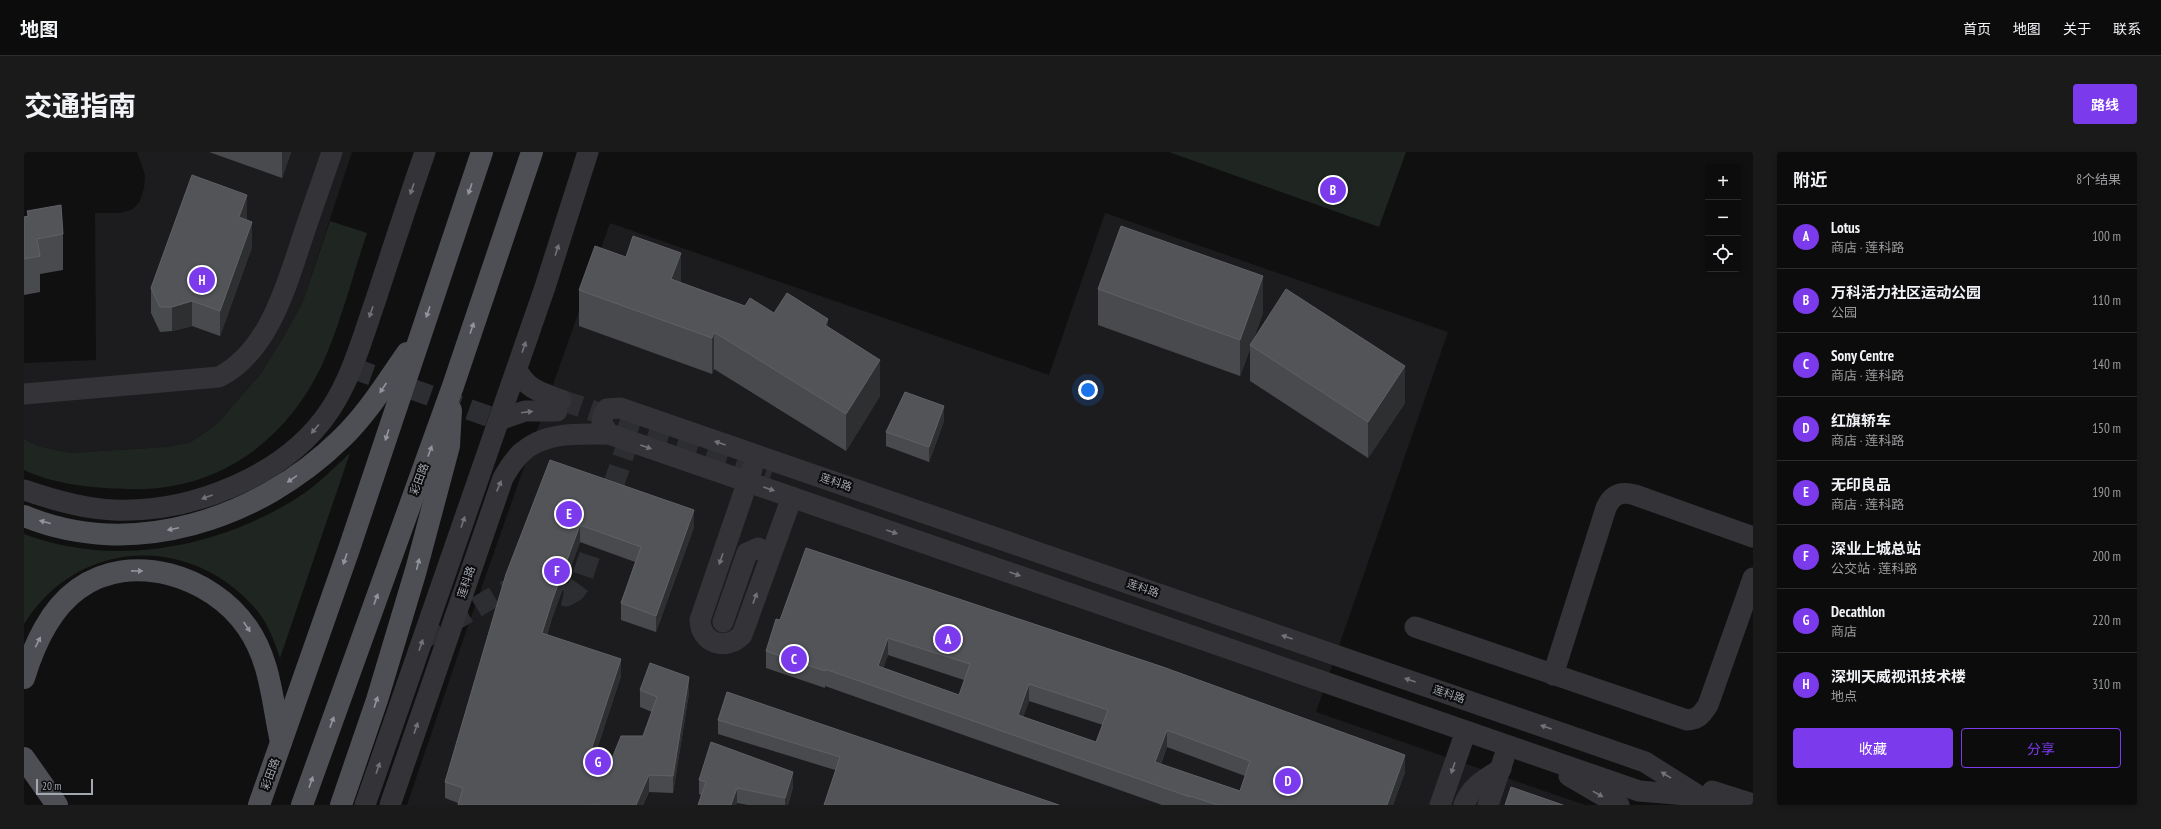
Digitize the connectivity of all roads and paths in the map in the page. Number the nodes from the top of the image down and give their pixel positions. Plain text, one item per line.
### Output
1 (332, 152) edge
2 (425, 152) edge
3 (482, 152) edge
4 (532, 152) edge
5 (588, 152) edge
6 (421, 332) junction
7 (516, 370) junction
8 (453, 386) junction
9 (24, 394) edge
10 (499, 420) junction
11 (609, 434) junction
12 (757, 455) junction
13 (748, 482) junction
14 (24, 490) edge
15 (792, 497) junction
16 (24, 516) edge
17 (736, 516) junction
18 (1753, 537) edge
19 (747, 554) junction
20 (769, 559) junction
21 (1753, 578) edge
22 (723, 622) dead end
23 (1416, 627) dead end
24 (1553, 675) junction
25 (24, 678) edge
26 (1466, 731) junction
27 (281, 743) junction
28 (1508, 746) junction
29 (24, 758) edge
30 (1542, 758) junction
31 (1501, 768) junction
32 (1701, 792) junction
33 (1751, 801) edge
34 (57, 805) edge
35 (259, 805) edge
36 (302, 805) edge
37 (341, 805) edge
38 (365, 805) edge
39 (390, 805) edge
40 (1440, 805) edge
41 (1464, 805) edge
42 (1488, 805) edge
43 (1619, 805) edge
44 (1724, 805) edge

1 - 9 street
2 -> 14 street
3 -> 6 main road, 彩田路
8 -> 4 main road, 彩田路
7 -> 5 street
6 -> 16 main road
6 -> 27 main road, 彩田路
7 - 10 street
10 -> 7 street
36 -> 8 main road, 彩田路
37 -> 8 main road
38 -> 10 street
12 -> 11 street, 莲科路
11 -> 13 street, 莲科路
39 -> 11 street, 莲科路, bridge
12 - 13 street
32 -> 12 street, 莲科路
13 -> 15 street, 莲科路
13 - 17 street
15 - 20 street
15 -> 26 street, 莲科路
17 - 19 street
17 -> 20 street
18 - 24 street
19 - 20 street
19 - 22 street
21 - 24 street
23 - 24 street
25 -> 27 main road
26 - 28 street, 莲科路
26 -> 40 street
27 - 35 main road, 彩田路
28 - 30 street, 莲科路
28 - 31 street
29 - 34 main road
30 - 32 street, 莲科路
30 -> 43 street
31 - 41 street
31 - 42 street
32 - 33 street, 莲科路
32 - 44 street, 莲科路

